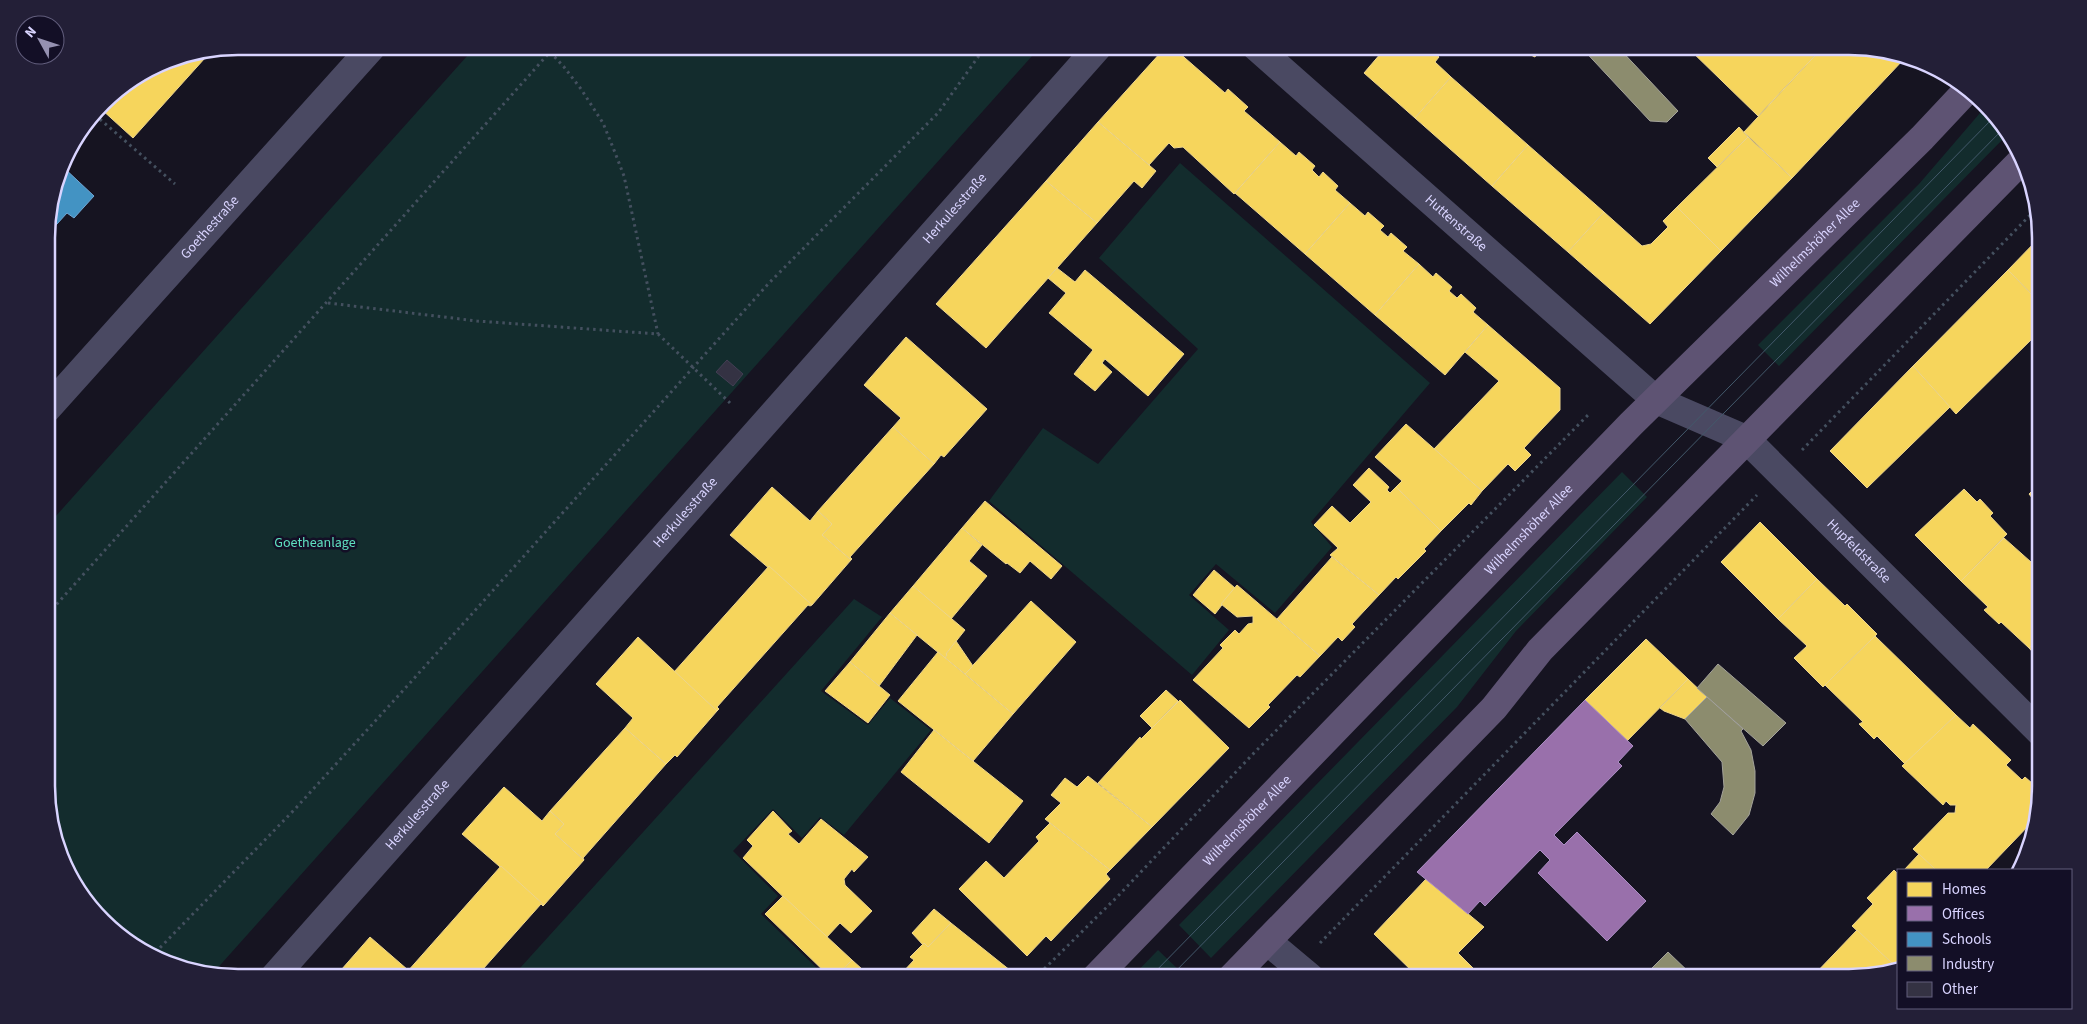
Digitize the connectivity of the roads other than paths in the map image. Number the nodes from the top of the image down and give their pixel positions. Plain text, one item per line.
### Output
1 (365, 55) edge
2 (1091, 55) edge
3 (1265, 55) edge
4 (1963, 95) edge
5 (2017, 165) edge
6 (55, 400) edge
7 (1656, 400) junction
8 (1746, 439) junction
9 (2032, 724) edge
10 (1267, 941) junction
11 (281, 969) edge
12 (1105, 969) edge
13 (1240, 969) edge
14 (1300, 969) edge

1 - 6 street, Goethestraße
2 - 11 street, Herkulesstraße
3 - 7 street, Huttenstraße
4 - 7 main road, Wilhelmshöher Allee
5 - 8 main road
7 - 8 street, Hupfeldstraße
7 - 12 main road, Wilhelmshöher Allee
8 - 9 street, Hupfeldstraße
8 - 10 main road
10 - 13 main road
10 - 14 street

